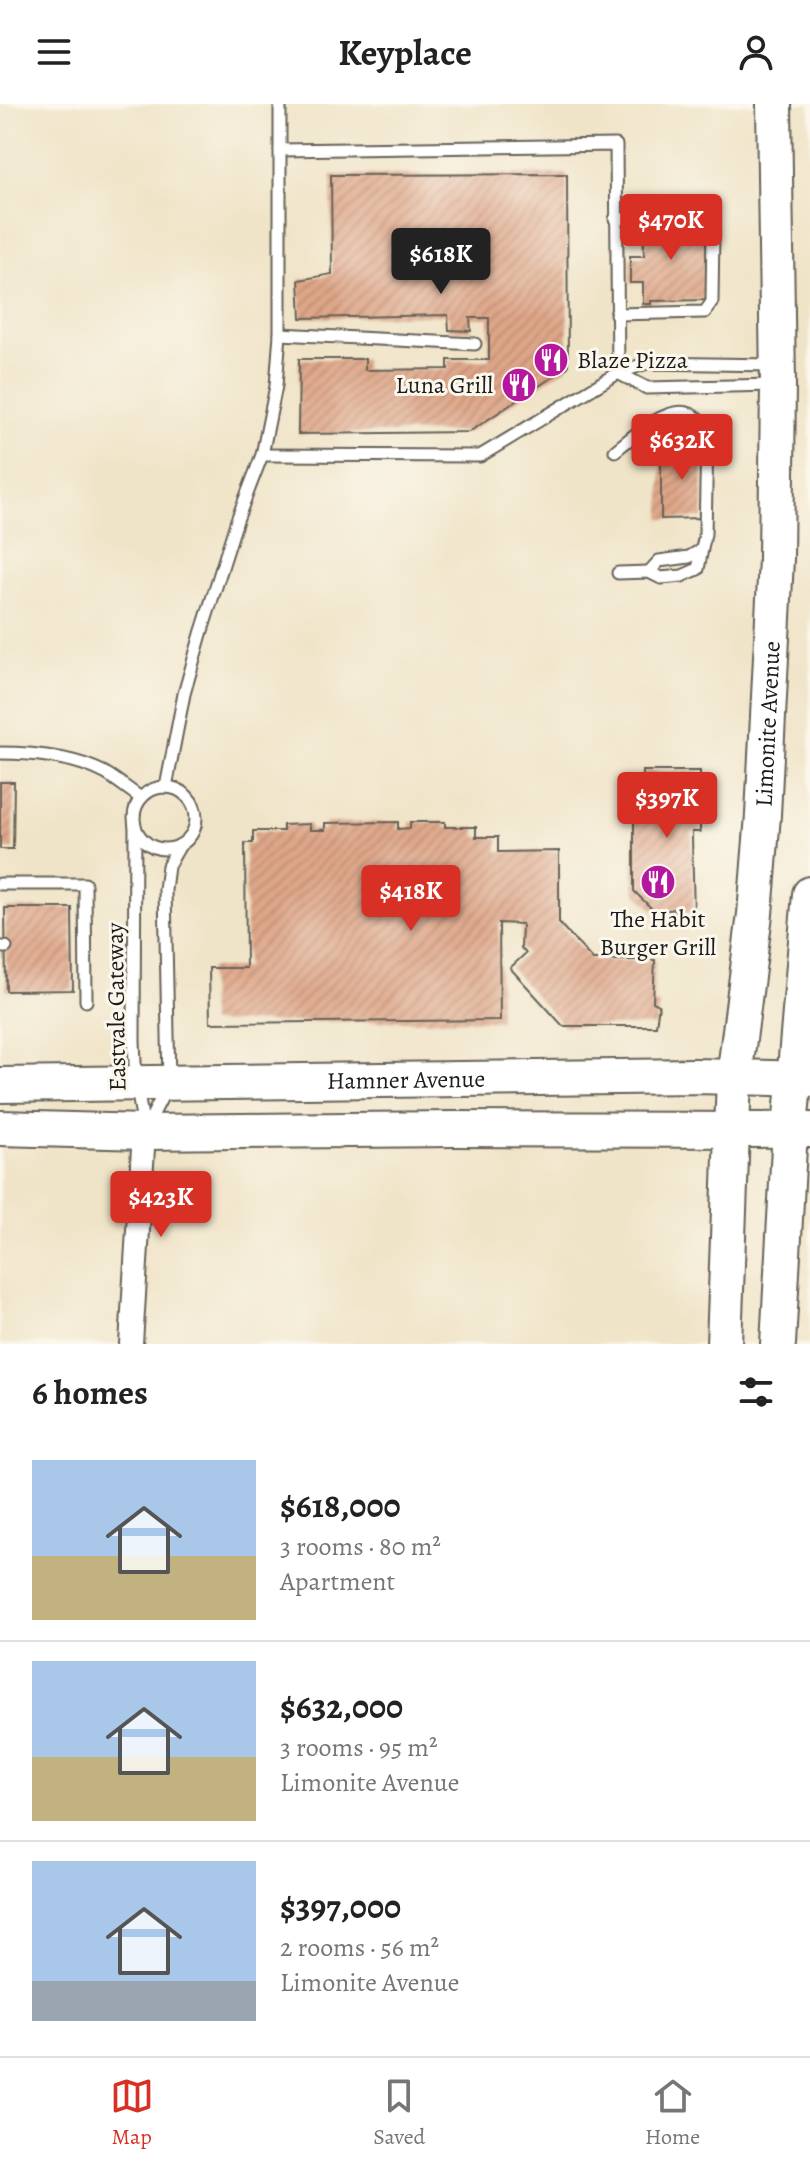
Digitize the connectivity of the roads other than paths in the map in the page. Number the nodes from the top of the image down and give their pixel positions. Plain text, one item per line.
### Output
1 (280, 104) edge
2 (774, 104) edge
3 (280, 150) junction
4 (615, 219) junction
5 (616, 314) junction
6 (280, 334) junction
7 (475, 344) dead end
8 (618, 373) junction
9 (778, 375) junction
10 (615, 451) dead end
11 (262, 455) junction
12 (701, 550) junction
13 (649, 572) junction
14 (618, 573) dead end
15 (0, 753) edge
16 (166, 787) junction
17 (141, 798) junction
18 (135, 825) junction
19 (180, 845) junction
20 (0, 884) edge
21 (810, 894) edge
22 (73, 947) dead end
23 (86, 948) junction
24 (86, 1001) dead end
25 (734, 1078) junction
26 (802, 1080) edge
27 (153, 1083) junction
28 (0, 1085) edge
29 (0, 1128) edge
30 (731, 1128) junction
31 (800, 1130) edge
32 (144, 1132) junction
33 (131, 1344) edge
34 (724, 1344) edge
35 (778, 1344) edge

1 - 3 lane
2 - 9 main road, Limonite Avenue
3 - 4 lane
3 - 6 lane
4 - 5 lane
4 - 5 lane
5 - 8 lane
6 - 7 lane
6 - 11 lane
8 - 9 lane
8 - 9 lane
8 - 11 lane
9 - 25 main road, Limonite Avenue
10 - 12 lane
11 - 16 lane
12 - 13 lane
12 - 13 lane
13 - 14 lane
15 - 17 lane
16 - 17 lane
16 - 19 lane
17 - 18 lane
18 - 19 lane
18 - 27 lane, Eastvale Gateway
19 - 27 lane, Eastvale Gateway
20 - 23 lane
21 - 26 main road
22 - 23 lane
23 - 24 lane
25 - 26 main road, Hamner Avenue
25 - 27 main road, Hamner Avenue
25 - 30 main road, Limonite Avenue
26 - 31 main road
27 - 28 main road, Hamner Avenue
27 - 32 lane, Eastvale Gateway
27 - 32 lane, Eastvale Gateway
29 - 32 main road, Hamner Avenue
30 - 31 main road, Hamner Avenue
30 - 32 main road, Hamner Avenue
30 - 34 main road, Limonite Avenue
31 - 35 main road
32 - 33 street

